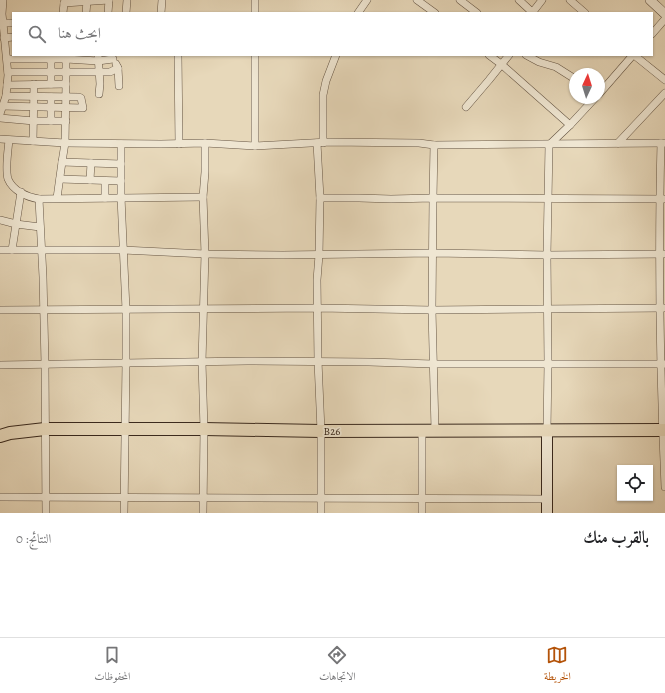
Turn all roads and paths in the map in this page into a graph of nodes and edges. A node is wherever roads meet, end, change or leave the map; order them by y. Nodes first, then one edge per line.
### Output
1 (3, 0) edge
2 (109, 0) edge
3 (127, 0) edge
4 (162, 0) edge
5 (255, 0) edge
6 (367, 0) edge
7 (417, 0) edge
8 (460, 0) edge
9 (519, 0) edge
10 (542, 0) edge
11 (570, 0) edge
12 (650, 0) edge
13 (65, 1) edge
14 (87, 1) junction
15 (63, 12) edge
16 (86, 12) edge
17 (108, 12) edge
18 (126, 12) edge
19 (162, 12) edge
20 (255, 12) edge
21 (359, 12) edge
22 (433, 12) edge
23 (476, 12) edge
24 (531, 12) edge
25 (533, 12) edge
26 (584, 12) edge
27 (665, 14) edge
28 (665, 19) edge
29 (3, 23) junction
30 (12, 23) edge
31 (653, 33) edge
32 (12, 37) edge
33 (4, 38) junction
34 (9, 49) edge
35 (178, 56) edge
36 (255, 56) edge
37 (336, 56) edge
38 (490, 56) edge
39 (507, 56) edge
40 (528, 56) edge
41 (633, 56) edge
42 (635, 56) edge
43 (35, 57) edge
44 (51, 57) edge
45 (66, 57) edge
46 (82, 57) edge
47 (113, 57) edge
48 (98, 58) edge
49 (7, 60) junction
50 (501, 64) junction
51 (118, 68) junction
52 (5, 69) edge
53 (35, 72) junction
54 (51, 72) junction
55 (66, 72) junction
56 (82, 72) junction
57 (99, 72) junction
58 (569, 76) edge
59 (665, 80) edge
60 (34, 84) junction
61 (51, 84) junction
62 (66, 84) junction
63 (7, 85) junction
64 (118, 86) dead end
65 (605, 87) edge
66 (665, 93) edge
67 (99, 94) dead end
68 (6, 96) junction
69 (66, 96) junction
70 (34, 97) junction
71 (51, 97) junction
72 (589, 104) edge
73 (34, 107) junction
74 (466, 107) dead end
75 (51, 108) junction
76 (66, 108) junction
77 (1, 110) edge
78 (0, 118) edge
79 (34, 121) junction
80 (51, 121) junction
81 (66, 121) junction
82 (570, 125) junction
83 (0, 139) edge
84 (9, 140) junction
85 (33, 141) junction
86 (66, 142) junction
87 (205, 143) junction
88 (320, 143) junction
89 (618, 143) junction
90 (663, 143) edge
91 (121, 144) junction
92 (179, 144) junction
93 (434, 145) junction
94 (549, 145) junction
95 (256, 146) junction
96 (62, 162) junction
97 (91, 163) junction
98 (121, 164) junction
99 (60, 179) junction
100 (90, 180) junction
101 (105, 180) junction
102 (121, 181) junction
103 (21, 192) junction
104 (121, 197) junction
105 (203, 197) junction
106 (57, 198) junction
107 (105, 198) junction
108 (320, 198) junction
109 (433, 198) junction
110 (547, 198) junction
111 (39, 199) junction
112 (662, 199) edge
113 (0, 220) edge
114 (16, 224) junction
115 (40, 228) junction
116 (0, 250) edge
117 (12, 250) junction
118 (123, 250) junction
119 (42, 251) junction
120 (433, 253) junction
121 (205, 254) junction
122 (662, 254) edge
123 (319, 255) junction
124 (547, 255) junction
125 (318, 308) junction
126 (548, 308) junction
127 (663, 308) edge
128 (203, 309) junction
129 (0, 310) edge
130 (126, 310) junction
131 (432, 310) junction
132 (44, 311) junction
133 (318, 361) junction
134 (126, 362) junction
135 (202, 362) junction
136 (45, 364) junction
137 (433, 364) junction
138 (548, 364) junction
139 (663, 364) edge
140 (0, 365) edge
141 (45, 429) junction
142 (125, 429) junction
143 (204, 429) junction
144 (422, 430) junction
145 (435, 430) junction
146 (547, 430) junction
147 (664, 430) edge
148 (321, 431) junction
149 (0, 436) edge
150 (665, 487) edge
151 (0, 498) edge
152 (46, 498) junction
153 (124, 498) junction
154 (203, 498) junction
155 (422, 498) junction
156 (321, 499) junction
157 (548, 499) junction
158 (46, 513) edge
159 (124, 513) edge
160 (203, 513) edge
161 (321, 513) edge
162 (422, 513) edge
163 (547, 513) edge

1 - 29 street
2 - 14 street
2 - 17 street
3 - 18 street
4 - 19 street
5 - 20 street
6 - 21 street
7 - 22 street
8 - 23 street
9 - 24 street
10 - 25 street
11 - 26 street
12 - 27 street
13 - 14 street
13 - 15 street
14 - 16 street
28 - 31 street
29 - 30 street
29 - 33 street
32 - 33 street
33 - 34 street
34 - 49 street
35 - 92 street
36 - 95 street
37 - 88 street
38 - 50 street
39 - 50 street
40 - 58 street
41 - 65 street
42 - 59 street
43 - 44 street
43 - 49 street
43 - 53 street
44 - 45 street
44 - 54 street
45 - 46 street
45 - 55 street
46 - 48 street
46 - 56 street
47 - 48 street
47 - 51 street
48 - 57 street
49 - 52 street
50 - 74 street
50 - 82 street
51 - 57 street
51 - 64 street
52 - 53 street
52 - 63 street
53 - 54 street
54 - 55 street
54 - 61 street
55 - 56 street
55 - 62 street
56 - 57 street
57 - 67 street
60 - 61 street
60 - 63 street
60 - 70 street
61 - 62 street
62 - 69 street
63 - 68 street
66 - 89 street
68 - 70 street
68 - 77 street
69 - 71 street
69 - 76 street
69 - 76 street
70 - 71 street
70 - 73 street
71 - 75 street
72 - 82 street
73 - 75 street
73 - 77 street
73 - 79 street
75 - 76 street
75 - 80 street
76 - 81 street
78 - 79 street
79 - 80 street
79 - 85 street
80 - 81 street
81 - 86 street
82 - 94 street
83 - 84 street
84 - 85 street
84 - 103 street
85 - 86 street
86 - 91 street
86 - 96 street
87 - 92 street
87 - 95 street
87 - 105 street
88 - 93 street
88 - 95 street
88 - 108 street
89 - 90 street
89 - 94 street
90 - 112 street
91 - 92 street
91 - 98 street
93 - 94 street
93 - 109 street
94 - 110 street
96 - 97 street
96 - 99 street
97 - 98 street
97 - 100 street
98 - 102 street
99 - 100 street
99 - 106 street
100 - 101 street
101 - 102 street
101 - 107 street
102 - 104 street
103 - 111 street
103 - 114 street
104 - 105 street
104 - 107 street
104 - 118 street
105 - 121 street
106 - 107 street
106 - 111 street
108 - 109 street
108 - 123 street
109 - 110 street
109 - 120 street
110 - 112 street
110 - 124 street
111 - 115 street
112 - 122 street
113 - 114 street
114 - 115 street
114 - 117 street
115 - 119 street
116 - 117 street
117 - 119 street
118 - 119 street
118 - 121 street
118 - 130 street
119 - 132 street
120 - 123 street
120 - 124 street
120 - 131 street
121 - 123 street
121 - 128 street
122 - 124 street
122 - 127 street
123 - 125 street
124 - 126 street
125 - 128 street
125 - 131 street
125 - 133 street
126 - 127 street
126 - 131 street
126 - 138 street
127 - 139 street
128 - 130 street
128 - 135 street
129 - 132 street
130 - 132 street
130 - 134 street
131 - 137 street
132 - 136 street
133 - 135 street
133 - 137 street
133 - 148 street
134 - 135 street
134 - 136 street
134 - 142 street
135 - 143 street
136 - 140 street
136 - 141 street
137 - 138 street
137 - 145 street
138 - 139 street
138 - 146 street
139 - 147 street
141 - 142 highway, B26
141 - 149 highway, B26
141 - 152 street
142 - 143 highway, B26
142 - 153 street
143 - 148 highway, B26
143 - 154 street
144 - 145 highway, B26
144 - 148 highway, B26
144 - 155 street
145 - 146 highway, B26
146 - 147 highway, B26
146 - 157 main road
147 - 150 street
148 - 156 street
151 - 152 street
152 - 153 street
152 - 158 street
153 - 154 street
153 - 159 street
154 - 156 street
154 - 160 street
155 - 156 street
155 - 157 street
155 - 162 street
156 - 161 street
157 - 163 main road

